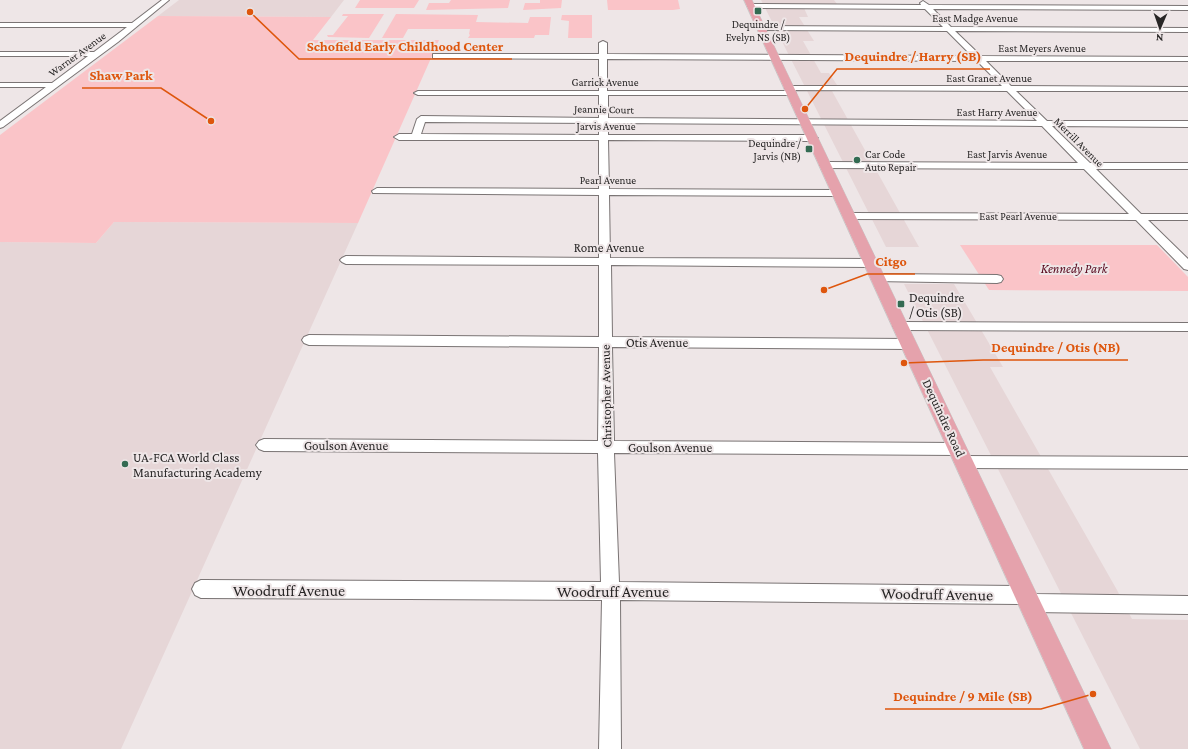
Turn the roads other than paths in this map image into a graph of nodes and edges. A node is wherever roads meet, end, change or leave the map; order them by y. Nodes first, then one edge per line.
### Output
1 (166, 0) edge
2 (920, 0) edge
3 (1163, 0) edge
4 (750, 3) edge
5 (927, 6) junction
6 (1176, 8) junction
7 (1188, 8) edge
8 (1188, 14) edge
9 (0, 25) edge
10 (132, 25) junction
11 (762, 28) junction
12 (949, 29) junction
13 (1188, 30) edge
14 (603, 50) junction
15 (0, 54) edge
16 (96, 54) junction
17 (436, 56) dead end
18 (775, 57) junction
19 (979, 58) junction
20 (1188, 59) edge
21 (0, 85) edge
22 (54, 85) junction
23 (1009, 89) junction
24 (1188, 89) edge
25 (790, 91) junction
26 (418, 93) dead end
27 (604, 93) junction
28 (604, 121) junction
29 (805, 123) junction
30 (1044, 124) junction
31 (1188, 124) edge
32 (0, 125) edge
33 (399, 137) dead end
34 (416, 137) junction
35 (604, 138) junction
36 (812, 138) junction
37 (825, 165) junction
38 (1087, 166) junction
39 (1188, 166) edge
40 (377, 191) dead end
41 (604, 192) junction
42 (838, 193) junction
43 (849, 216) junction
44 (1138, 216) junction
45 (1188, 216) edge
46 (346, 260) dead end
47 (604, 261) junction
48 (871, 263) junction
49 (1188, 266) edge
50 (878, 278) junction
51 (997, 279) dead end
52 (900, 326) junction
53 (1188, 327) edge
54 (309, 340) dead end
55 (605, 341) junction
56 (908, 344) junction
57 (264, 445) dead end
58 (606, 447) junction
59 (960, 455) junction
60 (1188, 462) edge
61 (201, 589) dead end
62 (610, 591) junction
63 (1028, 599) junction
64 (1188, 605) edge
65 (610, 749) edge
66 (1098, 749) edge

1 - 10 street, Warner Avenue
2 - 5 street, Merrill Avenue
3 - 6 street
4 - 5 street
4 - 11 main road, Dequindre Road
5 - 6 street
5 - 12 street, Merrill Avenue
6 - 7 street
6 - 8 street
9 - 10 street
10 - 16 street, Warner Avenue
11 - 12 street, East Madge Avenue
11 - 18 main road, Dequindre Road
12 - 13 street, East Madge Avenue
12 - 19 street, Merrill Avenue
14 - 17 street, East Meyers Avenue
14 - 18 street, East Meyers Avenue
14 - 27 street, Christopher Avenue
15 - 16 street
16 - 22 street, Warner Avenue
18 - 19 street, East Meyers Avenue
18 - 25 main road, Dequindre Road
19 - 20 street, East Meyers Avenue
19 - 23 street, Merrill Avenue
21 - 22 street
22 - 32 street, Warner Avenue
23 - 24 street, East Granet Avenue
23 - 25 street, East Granet Avenue
23 - 30 street, Merrill Avenue
25 - 27 street, Garrick Avenue
25 - 29 main road, Dequindre Road
26 - 27 street, Garrick Avenue
27 - 28 street, Christopher Avenue
28 - 29 street, Jeannie Court
28 - 34 street, Jeannie Court
28 - 35 street, Christopher Avenue
29 - 30 street, East Harry Avenue
29 - 36 main road, Dequindre Road
30 - 31 street, East Harry Avenue
30 - 38 street, Merrill Avenue
33 - 34 street, Jarvis Avenue
34 - 35 street, Jarvis Avenue
35 - 36 street, Jarvis Avenue
35 - 41 street, Christopher Avenue
36 - 37 main road, Dequindre Road
37 - 38 street, East Jarvis Avenue
37 - 42 main road, Dequindre Road
38 - 39 street, East Jarvis Avenue
38 - 44 street, Merrill Avenue
40 - 41 street, Pearl Avenue
41 - 42 street, Pearl Avenue
41 - 47 street, Christopher Avenue
42 - 43 main road, Dequindre Road
43 - 44 street, East Pearl Avenue
43 - 48 main road, Dequindre Road
44 - 45 street, East Pearl Avenue
44 - 49 street, Merrill Avenue
46 - 47 street, Rome Avenue
47 - 48 street, Rome Avenue
47 - 55 street, Christopher Avenue
48 - 50 main road, Dequindre Road
50 - 51 street
50 - 52 main road, Dequindre Road
52 - 53 street
52 - 56 main road, Dequindre Road
54 - 55 street, Otis Avenue
55 - 56 street, Otis Avenue
55 - 58 street, Christopher Avenue
56 - 59 main road, Dequindre Road
57 - 58 street, Goulson Avenue
58 - 59 street, Goulson Avenue
58 - 62 street, Christopher Avenue
59 - 60 street, Goulson Avenue
59 - 63 main road, Dequindre Road
61 - 62 street, Woodruff Avenue
62 - 63 street, Woodruff Avenue
62 - 65 street, Christopher Avenue
63 - 64 street, Woodruff Avenue
63 - 66 main road, Dequindre Road

